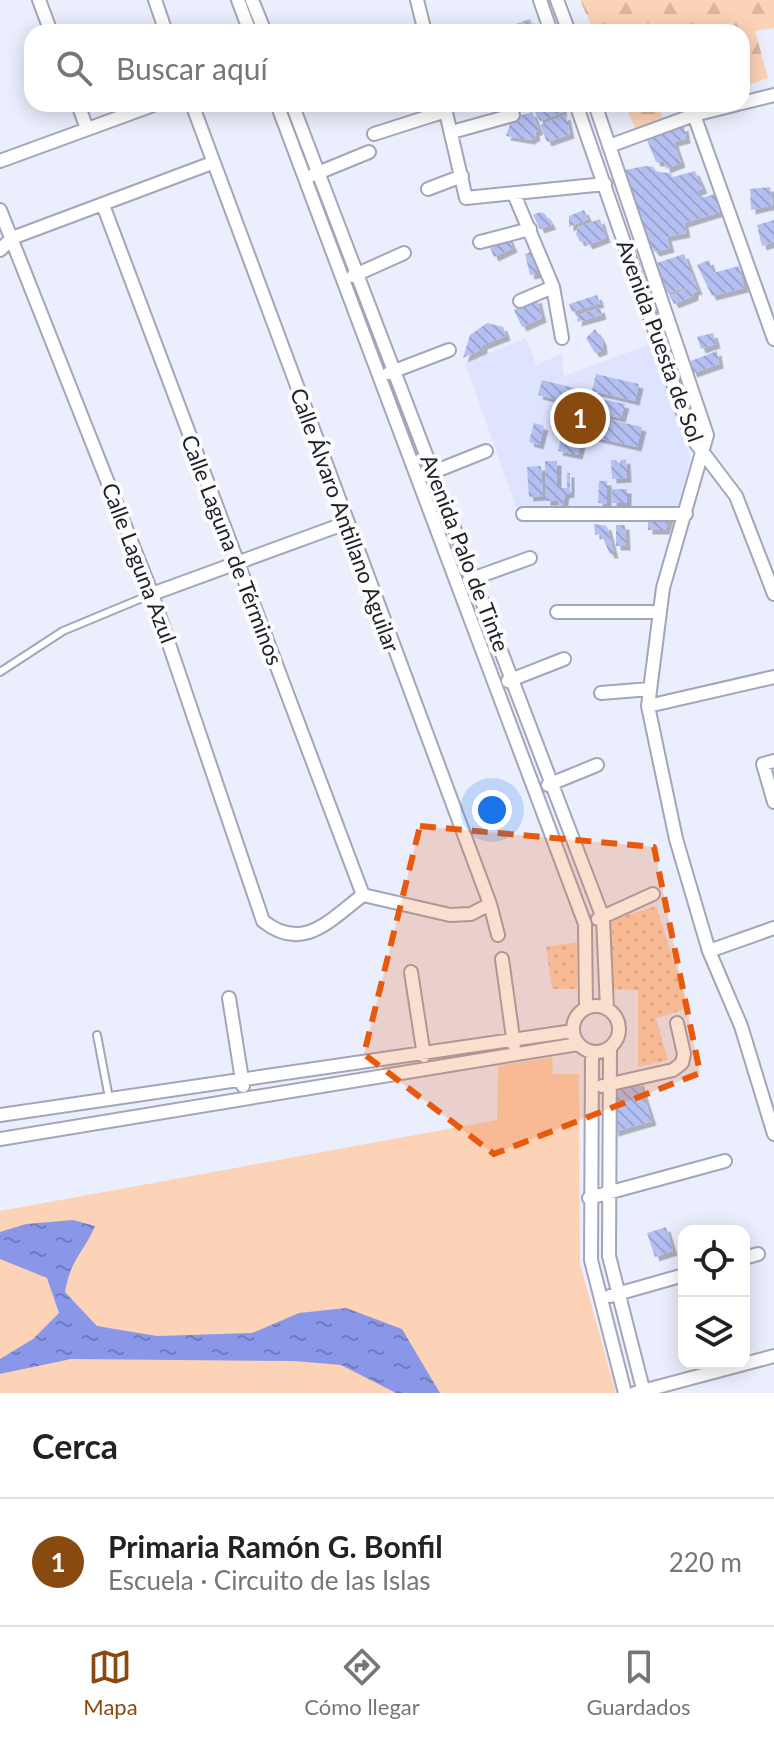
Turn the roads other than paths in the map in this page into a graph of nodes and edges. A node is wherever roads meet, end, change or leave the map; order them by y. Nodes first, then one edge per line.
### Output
1 (39, 0) edge
2 (155, 0) edge
3 (238, 0) edge
4 (252, 0) edge
5 (417, 0) edge
6 (540, 0) edge
7 (557, 0) edge
8 (48, 24) edge
9 (163, 24) edge
10 (247, 24) edge
11 (262, 24) edge
12 (423, 24) edge
13 (548, 24) edge
14 (566, 24) edge
15 (774, 95) edge
16 (750, 101) edge
17 (81, 112) edge
18 (134, 112) edge
19 (195, 112) edge
20 (280, 112) edge
21 (295, 112) edge
22 (434, 112) edge
23 (446, 112) edge
24 (579, 112) edge
25 (598, 112) edge
26 (707, 112) edge
27 (513, 115) dead end
28 (694, 115) junction
29 (87, 129) junction
30 (452, 132) junction
31 (374, 134) dead end
32 (609, 146) junction
33 (369, 152) dead end
34 (0, 161) edge
35 (212, 163) junction
36 (319, 173) junction
37 (462, 176) junction
38 (305, 178) junction
39 (605, 184) junction
40 (428, 189) dead end
41 (514, 194) junction
42 (103, 205) junction
43 (629, 205) junction
44 (0, 210) edge
45 (612, 210) junction
46 (530, 229) junction
47 (12, 238) junction
48 (480, 242) dead end
49 (0, 250) edge
50 (404, 253) dead end
51 (357, 274) junction
52 (344, 280) junction
53 (654, 281) junction
54 (553, 287) junction
55 (639, 287) junction
56 (520, 301) dead end
57 (562, 338) dead end
58 (774, 339) edge
59 (449, 350) dead end
60 (395, 371) junction
61 (685, 371) junction
62 (670, 376) junction
63 (380, 377) junction
64 (486, 451) dead end
65 (704, 455) junction
66 (433, 471) junction
67 (418, 478) junction
68 (523, 514) dead end
69 (686, 514) junction
70 (346, 523) junction
71 (530, 558) dead end
72 (237, 564) junction
73 (474, 578) junction
74 (458, 585) junction
75 (152, 594) junction
76 (774, 594) edge
77 (557, 612) dead end
78 (660, 612) junction
79 (564, 659) dead end
80 (0, 672) edge
81 (774, 677) edge
82 (513, 679) junction
83 (496, 685) junction
84 (650, 689) junction
85 (601, 693) dead end
86 (648, 706) junction
87 (768, 762) edge
88 (597, 765) dead end
89 (552, 783) junction
90 (536, 790) junction
91 (774, 802) edge
92 (653, 894) dead end
93 (363, 895) junction
94 (490, 904) junction
95 (603, 918) junction
96 (585, 924) junction
97 (774, 928) edge
98 (498, 935) dead end
99 (709, 951) junction
100 (502, 959) dead end
101 (411, 972) dead end
102 (229, 998) dead end
103 (586, 1008) junction
104 (607, 1009) junction
105 (677, 1023) dead end
106 (573, 1031) junction
107 (97, 1035) dead end
108 (512, 1037) junction
109 (578, 1044) junction
110 (610, 1048) junction
111 (423, 1051) junction
112 (515, 1052) junction
113 (592, 1052) junction
114 (426, 1067) junction
115 (241, 1078) junction
116 (609, 1085) junction
117 (591, 1087) junction
118 (109, 1098) junction
119 (245, 1098) junction
120 (0, 1115) edge
121 (774, 1134) edge
122 (0, 1139) edge
123 (725, 1161) dead end
124 (607, 1193) junction
125 (589, 1198) junction
126 (758, 1254) dead end
127 (750, 1256) edge
128 (678, 1277) edge
129 (618, 1294) junction
130 (600, 1298) junction
131 (774, 1356) edge
132 (641, 1392) edge
133 (625, 1393) edge

1 - 8 street
2 - 9 street
3 - 10 street
4 - 11 street
5 - 12 street
6 - 13 street
7 - 14 street
15 - 16 street
17 - 29 street
18 - 29 street
19 - 35 street, Calle Álvaro Antillano Aguilar
20 - 38 street, Avenida Palo de Tinte
21 - 36 street, Avenida Palo de Tinte
22 - 31 street
23 - 30 street
24 - 39 street, Avenida Puesta de Sol
25 - 32 street, Avenida Puesta de Sol
26 - 28 street
27 - 30 street
28 - 32 street
28 - 58 street
29 - 34 street
30 - 37 street
32 - 43 street, Avenida Puesta de Sol
33 - 36 street
35 - 42 street
35 - 70 street, Calle Álvaro Antillano Aguilar
36 - 38 street
36 - 51 street, Avenida Palo de Tinte
37 - 40 street
37 - 41 street
38 - 52 street, Avenida Palo de Tinte
39 - 41 street
39 - 45 street, Avenida Puesta de Sol
41 - 46 street
42 - 47 street
42 - 72 street, Calle Laguna de Términos
43 - 45 street
43 - 53 street, Avenida Puesta de Sol
44 - 47 street, Calle Laguna Azul
45 - 55 street, Avenida Puesta de Sol
46 - 48 street
46 - 54 street
47 - 49 street
47 - 75 street, Calle Laguna Azul
50 - 51 street
51 - 52 street
51 - 60 street, Avenida Palo de Tinte
52 - 63 street, Avenida Palo de Tinte
53 - 55 street
53 - 61 street, Avenida Puesta de Sol
54 - 56 street
54 - 57 street
55 - 62 street, Avenida Puesta de Sol
59 - 60 street
60 - 63 street
60 - 66 street, Avenida Palo de Tinte
61 - 62 street
61 - 65 street, Avenida Puesta de Sol
62 - 65 street, Avenida Puesta de Sol
63 - 67 street, Avenida Palo de Tinte
64 - 66 street
65 - 69 street
65 - 76 street
66 - 67 street
66 - 73 street, Avenida Palo de Tinte
67 - 74 street, Avenida Palo de Tinte
68 - 69 street
69 - 78 street
70 - 72 street
70 - 94 street, Calle Álvaro Antillano Aguilar
71 - 73 street
72 - 75 street
72 - 93 street, Calle Laguna de Términos
73 - 74 street
73 - 82 street, Avenida Palo de Tinte
74 - 83 street, Avenida Palo de Tinte
75 - 80 lane
75 - 93 street, Calle Laguna Azul
77 - 78 street
78 - 84 street
79 - 82 street
81 - 86 street
82 - 83 street
82 - 89 street, Avenida Palo de Tinte
83 - 90 street, Avenida Palo de Tinte
84 - 85 street
84 - 86 street
86 - 99 street
87 - 91 street
88 - 89 street
89 - 90 street
89 - 95 street, Avenida Palo de Tinte
90 - 96 street, Avenida Palo de Tinte
92 - 95 street
93 - 94 street
94 - 98 street, Calle Álvaro Antillano Aguilar
95 - 96 street
95 - 104 street, Avenida Palo de Tinte
96 - 103 street, Avenida Palo de Tinte
97 - 99 street
99 - 121 street
100 - 108 street
101 - 111 street
102 - 115 street
103 - 104 street
103 - 106 street
104 - 110 street
105 - 116 street
106 - 108 street
106 - 109 street
107 - 118 lane
108 - 111 street
108 - 112 street
109 - 112 street
109 - 113 street
110 - 113 street
110 - 116 street
111 - 114 street
111 - 115 street
112 - 114 street
113 - 117 street
114 - 119 street
115 - 118 street
115 - 119 street
116 - 117 street
116 - 124 street
117 - 125 street
118 - 120 street
119 - 122 street
123 - 124 street
124 - 125 street
124 - 129 street
125 - 130 street
126 - 127 street
128 - 129 street
129 - 130 street
129 - 132 street
130 - 133 street
131 - 132 street

